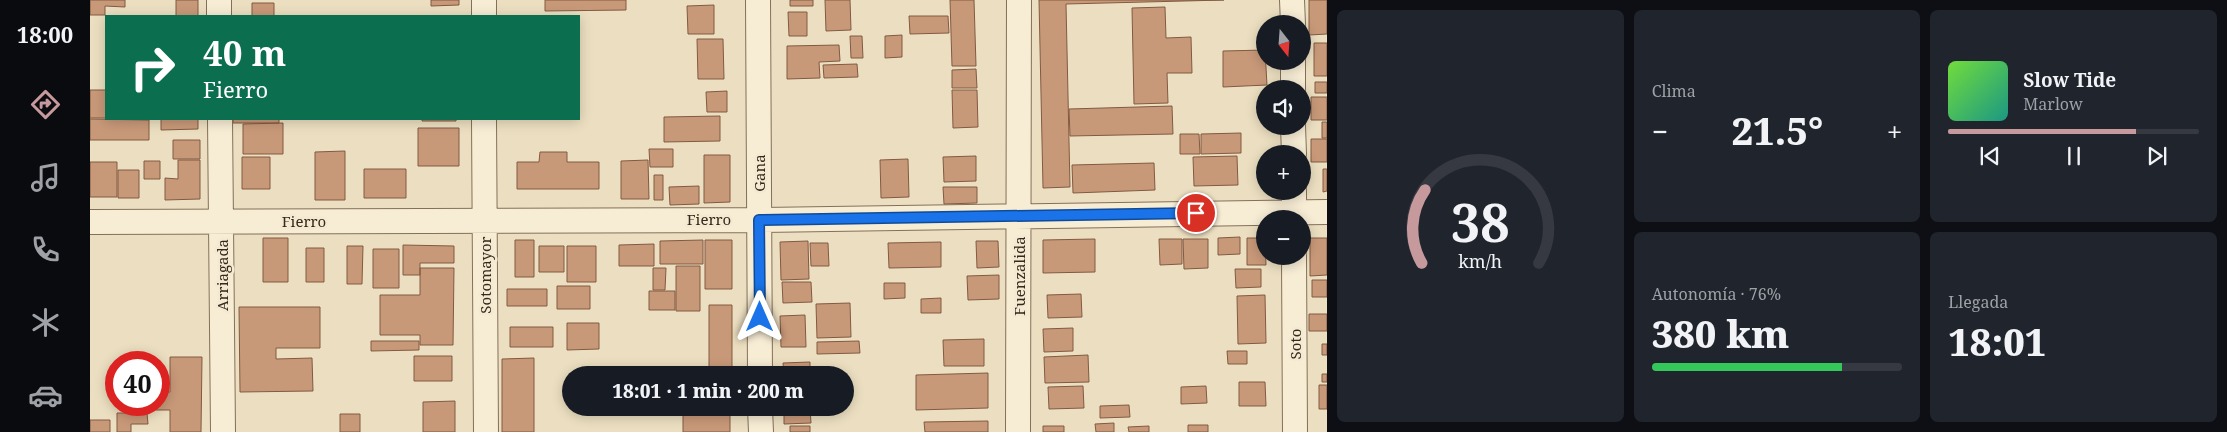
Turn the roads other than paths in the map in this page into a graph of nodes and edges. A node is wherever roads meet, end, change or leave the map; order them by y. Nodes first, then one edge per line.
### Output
1 (219, 0) edge
2 (484, 0) edge
3 (758, 0) edge
4 (1019, 0) edge
5 (1292, 0) edge
6 (219, 15) edge
7 (484, 15) edge
8 (1293, 15) edge
9 (220, 120) edge
10 (484, 120) edge
11 (1294, 207) edge
12 (1327, 212) edge
13 (1019, 215) junction
14 (485, 220) junction
15 (759, 220) junction
16 (221, 221) junction
17 (90, 222) edge
18 (1294, 265) edge
19 (760, 366) edge
20 (760, 416) edge
21 (223, 432) edge
22 (486, 432) edge
23 (760, 432) edge
24 (1018, 432) edge
25 (1296, 432) edge

1 - 6 street
2 - 7 street
3 - 15 street, Gana
4 - 13 street, Fuenzalida
5 - 8 street
9 - 16 street, Arriagada
10 - 14 street, Sotomayor
11 - 12 street, Fierro
11 - 13 street, Fierro
13 - 15 street, Fierro
13 - 24 street, Fuenzalida
14 - 15 street, Fierro
14 - 16 street, Fierro
14 - 22 street, Sotomayor
15 - 19 street, Gana
16 - 17 street, Fierro
16 - 21 street, Arriagada
18 - 25 street, Soto
20 - 23 street

